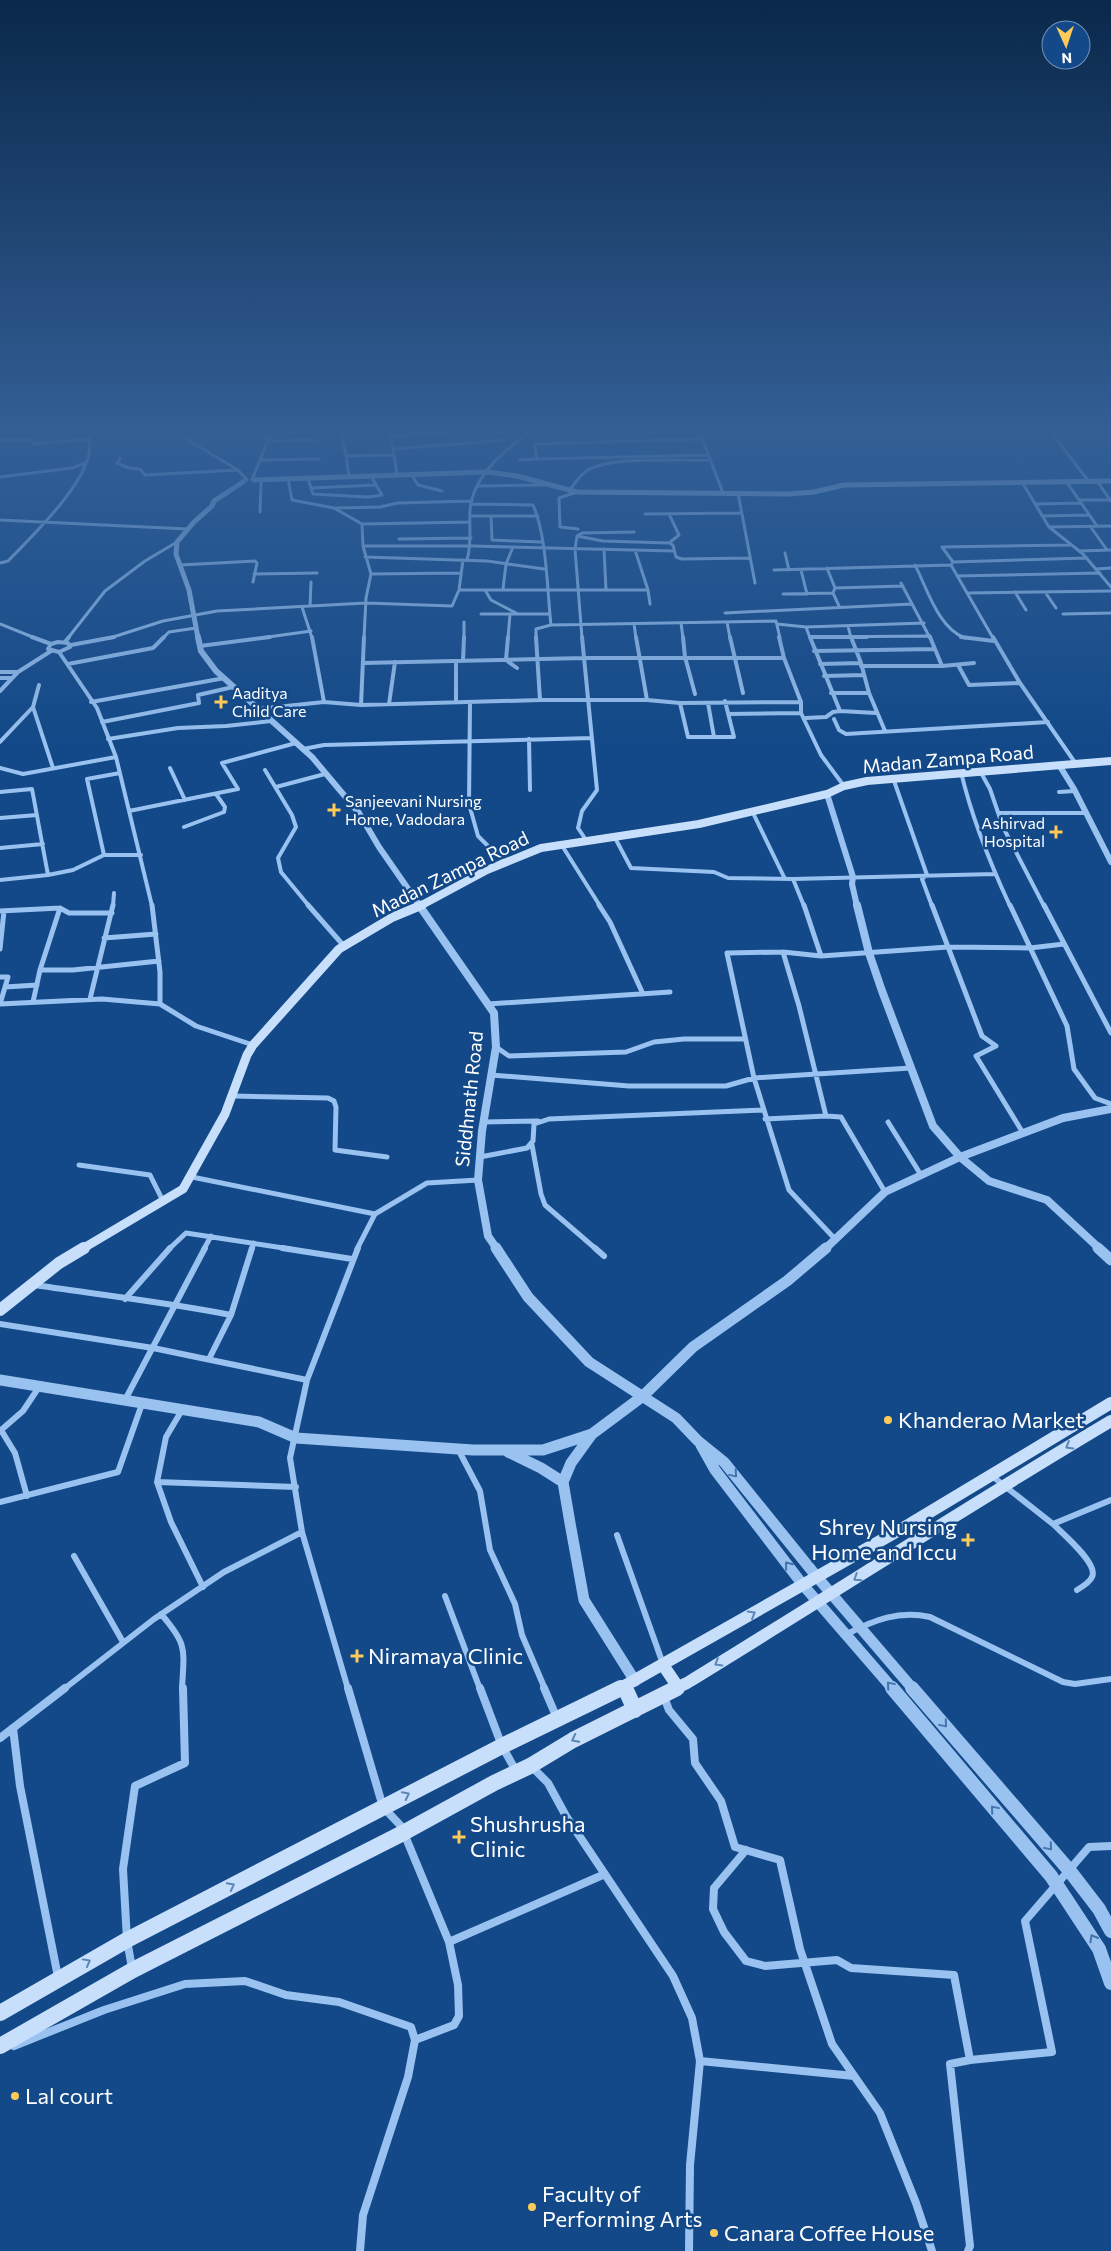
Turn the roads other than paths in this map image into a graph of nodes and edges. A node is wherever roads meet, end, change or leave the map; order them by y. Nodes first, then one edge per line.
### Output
1 (34, 533) edge
2 (184, 533) edge
3 (362, 533) edge
4 (471, 533) edge
5 (492, 533) edge
6 (541, 533) edge
7 (582, 533) edge
8 (678, 533) edge
9 (746, 533) edge
10 (1056, 533) edge
11 (1096, 533) edge
12 (577, 536) junction
13 (471, 538) junction
14 (399, 539) dead end
15 (177, 542) junction
16 (542, 542) junction
17 (669, 543) junction
18 (1071, 545) junction
19 (363, 546) junction
20 (472, 546) junction
21 (512, 547) junction
22 (543, 549) junction
23 (575, 549) junction
24 (604, 549) junction
25 (635, 550) junction
26 (674, 550) junction
27 (1109, 550) edge
28 (1079, 551) junction
29 (785, 553) dead end
30 (366, 557) junction
31 (750, 558) junction
32 (1087, 558) junction
33 (465, 560) junction
34 (0, 563) edge
35 (952, 563) junction
36 (506, 564) junction
37 (180, 565) junction
38 (914, 565) junction
39 (827, 568) junction
40 (1111, 568) edge
41 (544, 569) junction
42 (1096, 569) junction
43 (774, 570) dead end
44 (789, 570) junction
45 (801, 570) junction
46 (317, 573) dead end
47 (460, 573) junction
48 (1100, 573) junction
49 (254, 574) junction
50 (371, 574) junction
51 (957, 576) junction
52 (253, 582) dead end
53 (311, 582) dead end
54 (755, 583) dead end
55 (834, 588) junction
56 (503, 589) junction
57 (1111, 589) edge
58 (459, 590) junction
59 (485, 590) junction
60 (606, 590) junction
61 (648, 590) junction
62 (547, 591) junction
63 (577, 591) junction
64 (1015, 592) junction
65 (1045, 592) junction
66 (833, 593) junction
67 (969, 593) junction
68 (783, 594) dead end
69 (808, 594) junction
70 (366, 603) junction
71 (650, 604) dead end
72 (912, 604) junction
73 (310, 606) junction
74 (839, 606) junction
75 (302, 607) junction
76 (1056, 608) dead end
77 (1026, 610) dead end
78 (725, 613) dead end
79 (1111, 613) edge
80 (194, 614) junction
81 (481, 614) dead end
82 (510, 614) junction
83 (519, 614) junction
84 (550, 614) junction
85 (1063, 614) dead end
86 (464, 622) dead end
87 (727, 622) junction
88 (681, 623) junction
89 (0, 624) edge
90 (580, 624) junction
91 (634, 624) junction
92 (777, 624) junction
93 (924, 624) junction
94 (551, 625) junction
95 (848, 626) junction
96 (806, 627) junction
97 (196, 628) junction
98 (311, 631) junction
99 (930, 636) junction
100 (810, 637) junction
101 (851, 637) junction
102 (994, 641) junction
103 (65, 642) junction
104 (51, 644) junction
105 (71, 645) junction
106 (200, 646) junction
107 (934, 648) junction
108 (854, 649) junction
109 (814, 650) junction
110 (51, 651) junction
111 (59, 652) junction
112 (733, 656) junction
113 (685, 657) junction
114 (584, 658) junction
115 (638, 658) junction
116 (784, 658) junction
117 (537, 659) junction
118 (463, 660) junction
119 (506, 660) junction
120 (456, 661) junction
121 (395, 662) junction
122 (362, 663) junction
123 (974, 663) dead end
124 (68, 664) junction
125 (820, 664) junction
126 (861, 664) junction
127 (958, 665) junction
128 (942, 666) junction
129 (517, 668) dead end
130 (0, 672) edge
131 (18, 672) junction
132 (863, 675) junction
133 (824, 676) junction
134 (0, 678) edge
135 (12, 678) junction
136 (225, 678) junction
137 (1020, 683) junction
138 (39, 685) dead end
139 (233, 686) junction
140 (0, 691) edge
141 (744, 693) dead end
142 (830, 693) junction
143 (869, 693) junction
144 (695, 694) dead end
145 (540, 700) junction
146 (647, 700) junction
147 (588, 701) junction
148 (725, 701) junction
149 (91, 702) junction
150 (324, 702) junction
151 (456, 702) junction
152 (470, 702) junction
153 (802, 702) junction
154 (708, 703) junction
155 (389, 704) junction
156 (680, 704) junction
157 (361, 705) junction
158 (33, 707) junction
159 (258, 709) junction
160 (840, 711) junction
161 (801, 713) junction
162 (876, 713) junction
163 (728, 714) junction
164 (806, 718) junction
165 (834, 719) dead end
166 (271, 721) junction
167 (102, 722) junction
168 (1048, 722) junction
169 (885, 731) junction
170 (714, 737) junction
171 (108, 738) junction
172 (592, 738) junction
173 (529, 739) junction
174 (469, 741) junction
175 (0, 742) edge
176 (296, 742) junction
177 (302, 749) junction
178 (116, 757) junction
179 (1111, 761) edge
180 (1076, 764) junction
181 (1059, 765) junction
182 (0, 768) edge
183 (53, 768) junction
184 (170, 768) dead end
185 (265, 770) dead end
186 (980, 771) junction
187 (961, 772) junction
188 (120, 773) junction
189 (324, 774) junction
190 (893, 778) junction
191 (844, 786) junction
192 (276, 787) junction
193 (530, 790) dead end
194 (0, 792) edge
195 (1059, 792) dead end
196 (1076, 792) junction
197 (216, 794) junction
198 (827, 794) junction
199 (185, 800) junction
200 (130, 811) junction
201 (752, 813) junction
202 (998, 813) junction
203 (1086, 813) junction
204 (37, 815) junction
205 (0, 818) edge
206 (184, 827) dead end
207 (614, 836) junction
208 (586, 840) junction
209 (42, 844) junction
210 (562, 844) junction
211 (0, 848) edge
212 (104, 855) junction
213 (141, 855) junction
214 (1111, 862) edge
215 (505, 863) junction
216 (995, 874) junction
217 (48, 875) junction
218 (927, 875) junction
219 (853, 878) junction
220 (785, 879) junction
221 (793, 879) junction
222 (0, 880) edge
223 (114, 893) dead end
224 (418, 904) junction
225 (60, 908) junction
226 (2, 911) edge
227 (112, 914) junction
228 (156, 934) junction
229 (104, 938) junction
230 (1064, 944) junction
231 (344, 946) junction
232 (948, 947) junction
233 (1030, 948) junction
234 (0, 949) edge
235 (782, 952) junction
236 (869, 953) junction
237 (821, 956) junction
238 (159, 961) junction
239 (98, 966) junction
240 (40, 970) junction
241 (0, 977) edge
242 (36, 985) junction
243 (5, 987) junction
244 (670, 992) dead end
245 (643, 994) junction
246 (90, 999) junction
247 (33, 1002) junction
248 (0, 1004) edge
249 (160, 1004) junction
250 (488, 1004) junction
251 (1111, 1033) edge
252 (745, 1039) junction
253 (253, 1045) junction
254 (496, 1047) junction
255 (911, 1068) junction
256 (815, 1074) junction
257 (491, 1075) junction
258 (754, 1078) junction
259 (232, 1096) junction
260 (1111, 1104) edge
261 (1111, 1108) edge
262 (763, 1110) junction
263 (826, 1116) junction
264 (765, 1120) junction
265 (539, 1121) junction
266 (484, 1122) junction
267 (888, 1122) dead end
268 (1023, 1134) junction
269 (532, 1145) junction
270 (387, 1157) dead end
271 (960, 1157) junction
272 (480, 1158) junction
273 (79, 1165) dead end
274 (921, 1175) junction
275 (192, 1177) junction
276 (478, 1180) junction
277 (885, 1192) junction
278 (164, 1201) junction
279 (375, 1214) junction
280 (210, 1236) junction
281 (836, 1240) junction
282 (254, 1243) junction
283 (604, 1256) dead end
284 (352, 1259) junction
285 (1111, 1260) edge
286 (34, 1285) junction
287 (125, 1300) junction
288 (176, 1304) junction
289 (0, 1310) edge
290 (231, 1315) junction
291 (0, 1324) edge
292 (153, 1348) junction
293 (209, 1359) junction
294 (0, 1380) edge
295 (307, 1380) junction
296 (39, 1386) junction
297 (643, 1396) junction
298 (125, 1400) junction
299 (142, 1403) junction
300 (1111, 1403) edge
301 (182, 1410) junction
302 (1111, 1421) edge
303 (1, 1430) edge
304 (592, 1434) junction
305 (296, 1438) junction
306 (698, 1441) junction
307 (458, 1449) junction
308 (505, 1450) junction
309 (992, 1476) junction
310 (157, 1482) junction
311 (563, 1482) junction
312 (1003, 1486) junction
313 (296, 1487) junction
314 (27, 1496) junction
315 (1111, 1500) edge
316 (0, 1502) edge
317 (1053, 1524) junction
318 (302, 1532) junction
319 (617, 1535) dead end
320 (74, 1556) dead end
321 (817, 1576) junction
322 (803, 1585) junction
323 (203, 1587) junction
324 (1077, 1590) dead end
325 (832, 1594) junction
326 (445, 1596) dead end
327 (818, 1603) junction
328 (161, 1614) junction
329 (862, 1626) junction
330 (847, 1634) junction
331 (123, 1642) junction
332 (663, 1665) junction
333 (1111, 1679) edge
334 (630, 1683) junction
335 (678, 1687) junction
336 (662, 1694) junction
337 (635, 1710) junction
338 (557, 1719) junction
339 (13, 1728) junction
340 (0, 1738) edge
341 (502, 1746) junction
342 (530, 1766) junction
343 (517, 1772) junction
344 (383, 1807) junction
345 (403, 1833) junction
346 (1111, 1846) edge
347 (746, 1850) junction
348 (1069, 1870) junction
349 (605, 1874) junction
350 (1056, 1884) junction
351 (1111, 1932) edge
352 (127, 1940) junction
353 (449, 1942) junction
354 (804, 1961) junction
355 (133, 1970) junction
356 (58, 1978) junction
357 (1111, 1983) edge
358 (0, 2013) edge
359 (415, 2040) junction
360 (0, 2046) edge
361 (0, 2050) edge
362 (970, 2060) junction
363 (700, 2061) junction
364 (854, 2076) junction
365 (360, 2251) edge
366 (689, 2251) edge
367 (932, 2251) edge
368 (968, 2251) edge

1 - 34 street
2 - 15 street
3 - 19 street
4 - 13 street
5 - 16 street
6 - 16 street
7 - 12 street
8 - 17 street
9 - 31 street
10 - 18 street
11 - 27 street
12 - 17 street
12 - 23 street
13 - 14 street
13 - 20 street
15 - 37 street, Siddhnath Road
15 - 103 street
16 - 22 street
17 - 26 street
18 - 28 street
18 - 35 street
19 - 20 street
19 - 30 street
20 - 21 street
20 - 33 street
21 - 22 street
21 - 36 street
22 - 23 street
22 - 41 street
23 - 24 street
23 - 63 street
24 - 25 street
24 - 60 street
25 - 26 street
25 - 61 street
26 - 31 street
27 - 28 street
28 - 32 street
29 - 44 street
30 - 33 street
30 - 50 street
31 - 54 street
32 - 35 street
32 - 42 street
33 - 36 street
33 - 47 street
35 - 38 street
35 - 51 street
36 - 41 street
36 - 56 street
37 - 49 street
37 - 80 street, Siddhnath Road
38 - 39 street
38 - 102 street
39 - 45 street
39 - 55 street
40 - 42 street
41 - 62 street
42 - 48 street
43 - 44 street
44 - 45 street
45 - 69 street
46 - 49 street
47 - 50 street
47 - 58 street
48 - 51 street
48 - 57 street
49 - 52 street
50 - 70 street
51 - 67 street
53 - 73 street
55 - 66 street
55 - 72 street
56 - 59 street
56 - 62 street
57 - 65 street
58 - 59 street
58 - 70 street
59 - 83 street
60 - 61 street
60 - 63 street
61 - 71 street
62 - 63 street
62 - 84 street
63 - 90 street
64 - 65 street
64 - 67 street
64 - 77 street
65 - 76 street
66 - 69 street
66 - 74 street
67 - 102 street
68 - 69 street
70 - 73 street
70 - 122 street
72 - 74 street
72 - 93 street
73 - 75 street
74 - 78 street
75 - 80 street
75 - 98 street
79 - 85 street
80 - 97 street, Siddhnath Road
80 - 105 street
81 - 82 street
82 - 83 street
82 - 119 street
83 - 84 street
84 - 94 street
86 - 118 street
87 - 88 street
87 - 92 street
87 - 112 street
88 - 91 street
88 - 113 street
89 - 104 street
90 - 91 street
90 - 94 street
90 - 114 street
91 - 115 street
92 - 96 street
92 - 116 street
93 - 95 street
93 - 99 street
94 - 117 street
95 - 96 street
95 - 101 street
96 - 100 street
97 - 106 street, Siddhnath Road
97 - 124 street
98 - 106 street
98 - 150 street
99 - 101 street
99 - 107 street
100 - 101 street
100 - 109 street
101 - 108 street
102 - 137 street
103 - 104 street
103 - 105 street
104 - 110 street
105 - 111 street
106 - 136 street, Siddhnath Road
107 - 108 street
107 - 128 street
108 - 109 street
108 - 126 street
109 - 125 street
110 - 111 street
110 - 131 street
111 - 124 street
112 - 113 street
112 - 116 street
112 - 141 street
113 - 115 street
113 - 144 street
114 - 115 street
114 - 117 street
114 - 147 street
115 - 146 street
116 - 153 street
117 - 119 street
117 - 145 street
118 - 119 street
118 - 120 street
119 - 129 street
120 - 121 street
120 - 151 street
121 - 122 street
121 - 155 street
122 - 157 street
123 - 127 street
124 - 149 street
125 - 126 street
125 - 133 street
126 - 128 street
126 - 132 street
127 - 128 street
127 - 137 street
130 - 131 street
131 - 135 street
132 - 133 street
132 - 143 street
133 - 142 street
134 - 135 street
135 - 140 street
136 - 139 street, Siddhnath Road
136 - 149 street
137 - 168 street
138 - 158 street
139 - 159 street, Siddhnath Road
139 - 167 street
142 - 143 street
142 - 160 street
143 - 162 street
145 - 147 street
145 - 152 street
146 - 147 street
146 - 156 street
147 - 172 street
148 - 153 street
148 - 154 street
148 - 163 street
149 - 167 street
150 - 157 street
150 - 159 street
151 - 152 street
151 - 155 street
152 - 174 street
153 - 161 street
154 - 156 street
154 - 170 street
155 - 157 street
156 - 170 street
158 - 175 street
158 - 183 street
159 - 166 street, Siddhnath Road
160 - 162 street
160 - 164 street
161 - 163 street
161 - 164 street
162 - 169 street
163 - 170 street
164 - 191 street
165 - 169 street
166 - 171 street
166 - 176 street, Siddhnath Road
167 - 171 street
168 - 169 street
168 - 180 street
171 - 178 street
172 - 173 street
172 - 208 street
173 - 174 street
173 - 193 street
174 - 177 street
174 - 215 street
176 - 177 street, Siddhnath Road
176 - 197 street
177 - 189 street, Siddhnath Road
178 - 183 street
178 - 188 street
179 - 180 main road, Madan Zampa Road
180 - 181 main road, Madan Zampa Road
181 - 186 main road, Madan Zampa Road
181 - 196 street
182 - 183 street
184 - 199 street
185 - 192 street
186 - 187 main road, Madan Zampa Road
186 - 202 street
187 - 190 main road, Madan Zampa Road
187 - 216 street
188 - 200 street
188 - 212 street
189 - 192 street
189 - 224 street, Siddhnath Road
190 - 191 main road, Madan Zampa Road
190 - 218 street
191 - 198 main road, Madan Zampa Road
192 - 231 street
194 - 204 street
195 - 196 street
196 - 203 street
197 - 199 street
197 - 206 street
198 - 201 main road, Madan Zampa Road
198 - 219 street
199 - 200 street
200 - 213 street
201 - 207 main road, Madan Zampa Road
201 - 220 street
202 - 203 street
202 - 230 street
203 - 214 street
204 - 205 street
204 - 209 street
207 - 208 main road, Madan Zampa Road
207 - 220 street
208 - 210 main road, Madan Zampa Road
209 - 211 street
209 - 217 street
210 - 215 main road, Madan Zampa Road
210 - 245 street
212 - 213 street
212 - 217 street
213 - 228 street
215 - 224 main road, Madan Zampa Road
216 - 218 street
216 - 233 street
217 - 222 street
218 - 219 street
218 - 232 street
219 - 221 street
219 - 236 street
220 - 221 street
221 - 237 street
223 - 227 street
224 - 231 main road, Madan Zampa Road
224 - 250 street, Siddhnath Road
225 - 226 street
225 - 227 street
225 - 240 street
226 - 234 street
227 - 229 street
228 - 229 street
228 - 238 street
229 - 239 street
230 - 233 street
230 - 251 street
231 - 253 main road, Madan Zampa Road
232 - 233 street
232 - 236 street
232 - 268 street
233 - 260 street
235 - 237 street
235 - 252 street
235 - 256 street
236 - 237 street
236 - 255 street
238 - 239 street
238 - 249 street
239 - 240 street
239 - 246 street
240 - 242 street
241 - 243 street
242 - 243 street
242 - 247 street
243 - 248 street
244 - 245 street
245 - 250 street
246 - 247 street
246 - 249 street
247 - 248 street
249 - 253 street
250 - 254 street, Siddhnath Road
252 - 254 street
252 - 258 street
253 - 259 main road, Madan Zampa Road
254 - 257 street, Siddhnath Road
255 - 256 street
255 - 271 street
256 - 258 street
256 - 263 street
257 - 258 street
257 - 266 street, Siddhnath Road
258 - 262 street
259 - 270 street
259 - 275 main road, Madan Zampa Road
261 - 268 street
262 - 264 street
262 - 265 street
263 - 264 street
263 - 277 street
264 - 281 street
265 - 266 street
265 - 269 street
266 - 272 street, Siddhnath Road
267 - 274 street
268 - 271 street
269 - 272 street
269 - 283 street
271 - 274 street
271 - 285 street
272 - 276 street, Siddhnath Road
273 - 278 street
274 - 277 street
275 - 278 main road, Madan Zampa Road
275 - 279 street
276 - 279 street
276 - 297 street, Siddhnath Road
277 - 281 street
278 - 286 main road, Madan Zampa Road
279 - 284 street
280 - 282 street
280 - 287 street
280 - 288 street
281 - 297 street
282 - 284 street
282 - 290 street
284 - 295 street
286 - 287 street
286 - 289 main road, Madan Zampa Road
287 - 288 street
288 - 290 street
288 - 292 street
290 - 293 street
291 - 292 street
292 - 293 street
292 - 298 street
293 - 295 street
294 - 296 street
295 - 305 street
296 - 298 street
296 - 303 street
297 - 304 street
297 - 306 street, Siddhnath Road
298 - 299 street
299 - 301 street
299 - 314 street
300 - 309 main road
301 - 305 street
301 - 310 street
302 -> 312 main road
303 - 314 street
304 - 308 street
304 - 311 street
305 - 307 street
305 - 313 street
306 -> 321 street, Siddhnath Road
322 -> 306 street, Siddhnath Road
307 - 308 street
307 - 338 street
308 - 311 street
309 - 312 street
309 - 321 main road
310 - 313 street
310 - 323 street
311 - 334 street
312 - 317 street
312 -> 325 main road
313 - 318 street
314 - 316 street
315 - 317 street
317 - 324 street
318 - 323 street
318 - 344 street
319 - 332 street
320 - 331 street
321 - 322 main road
321 - 325 street, Siddhnath Road
322 - 327 street, Siddhnath Road
332 -> 322 main road
323 - 328 street
325 - 327 main road
325 - 329 street, Siddhnath Road
326 - 341 street
327 - 330 street, Siddhnath Road
327 -> 335 main road
328 - 331 street
328 - 352 street
329 - 330 street
329 - 333 street
329 -> 348 street, Siddhnath Road
350 -> 330 street, Siddhnath Road
331 - 339 street
332 - 334 main road
332 - 335 main road
334 - 337 main road
334 - 338 main road
335 - 336 main road
336 - 337 main road
336 - 347 street
337 -> 342 main road
338 - 341 main road
339 - 340 street
339 - 356 street
341 - 343 street
344 -> 341 main road
342 - 343 main road
342 - 349 street
343 - 345 main road
344 - 345 street
352 -> 344 main road
345 - 353 street
345 - 355 main road
346 - 348 street
347 - 354 street
347 - 354 street
348 - 350 street
348 - 351 street, Siddhnath Road
349 - 353 street
349 - 363 street
357 -> 350 street, Siddhnath Road
350 - 362 street
352 - 355 street
356 -> 352 main road
353 - 359 street
354 - 362 street
354 - 364 street
355 - 360 main road
356 - 358 main road
359 - 361 street
359 - 365 street
362 - 368 street
363 - 364 street
363 - 366 street
364 - 367 street

